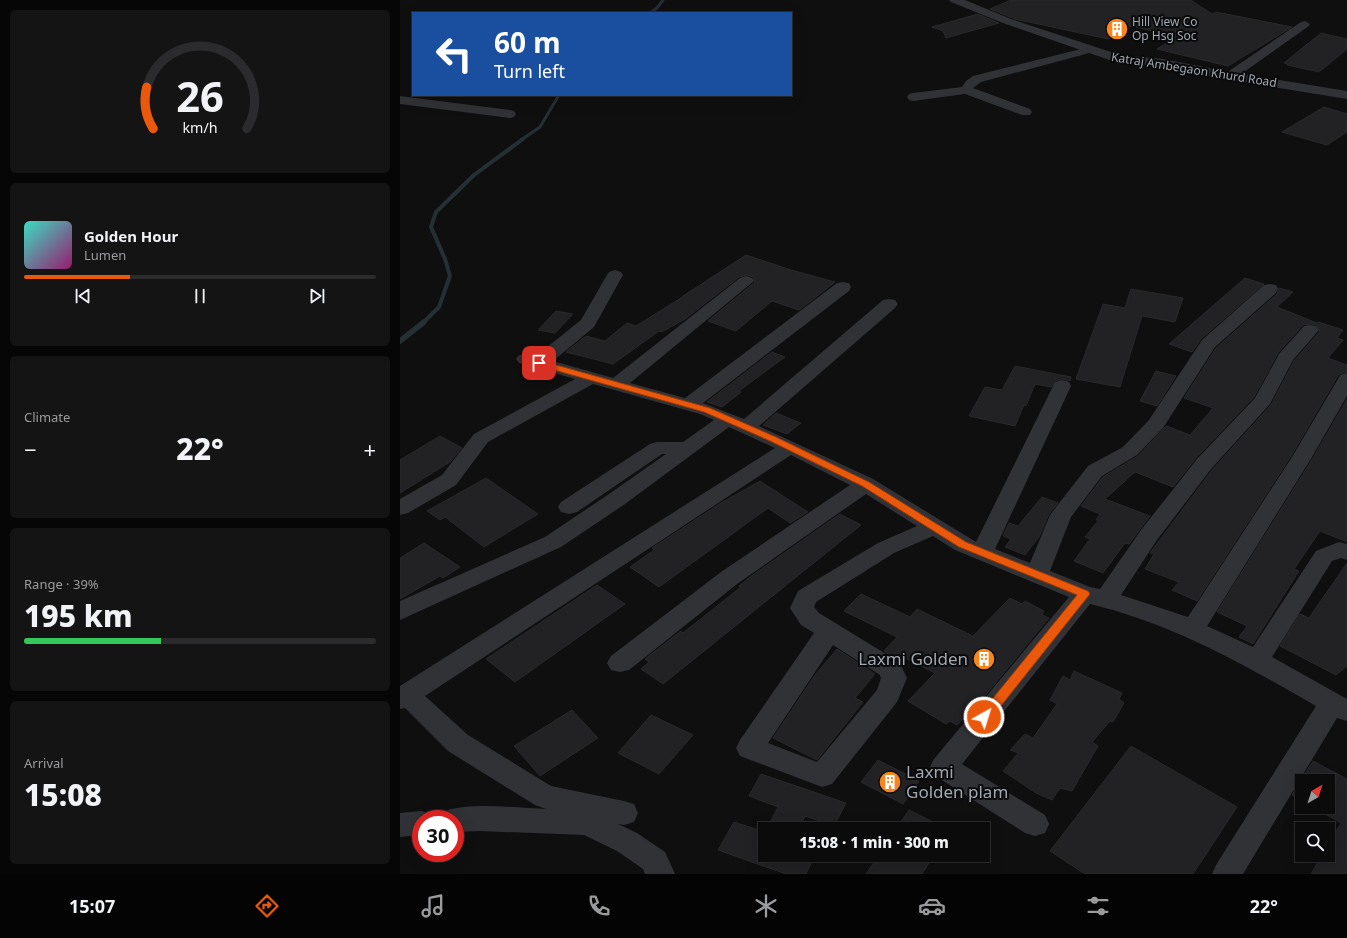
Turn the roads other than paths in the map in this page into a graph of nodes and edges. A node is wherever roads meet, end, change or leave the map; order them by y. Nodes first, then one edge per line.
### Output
1 (955, 0) edge
2 (1305, 24) dead end
3 (1089, 50) junction
4 (1230, 76) junction
5 (966, 90) junction
6 (1347, 95) edge
7 (913, 96) dead end
8 (400, 100) edge
9 (1026, 112) dead end
10 (510, 114) dead end
11 (615, 275) dead end
12 (746, 281) dead end
13 (843, 287) dead end
14 (1270, 289) dead end
15 (889, 304) dead end
16 (1310, 330) dead end
17 (590, 378) junction
18 (1347, 379) edge
19 (616, 385) junction
20 (1062, 386) dead end
21 (688, 405) junction
22 (737, 423) junction
23 (790, 447) junction
24 (688, 448) junction
25 (866, 484) junction
26 (570, 507) dead end
27 (400, 508) edge
28 (934, 526) junction
29 (982, 552) junction
30 (1347, 552) edge
31 (1037, 574) junction
32 (1095, 596) junction
33 (400, 611) edge
34 (1192, 630) junction
35 (829, 631) junction
36 (1257, 661) junction
37 (620, 663) dead end
38 (404, 696) edge
39 (1340, 707) edge
40 (624, 813) dead end
41 (464, 819) edge
42 (412, 824) edge
43 (1035, 824) dead end
44 (400, 825) edge
45 (660, 874) edge
46 (1227, 874) edge

1 - 3 street, Katraj Ambegaon Khurd Road
2 - 4 street
3 - 4 street, Katraj Ambegaon Khurd Road
3 - 5 street
4 - 6 street, Katraj Ambegaon Khurd Road
5 - 7 street
5 - 9 street
8 - 10 street
11 - 17 street
12 - 19 street
13 - 21 street
14 - 31 street
15 - 22 street
16 - 32 street
17 - 19 street
17 - 27 street
18 - 34 street
19 - 21 street
20 - 29 street
21 - 22 street
22 - 23 street
22 - 24 street
23 - 25 street
23 - 38 street
24 - 26 street
24 - 33 street
25 - 28 street
25 - 37 street
28 - 29 street
28 - 35 street
29 - 31 street
30 - 36 street
31 - 32 street
32 - 34 street
32 - 43 street
34 - 36 street
35 - 35 street
36 - 39 street
38 - 40 street
39 - 46 street
41 - 45 street
42 - 44 street

